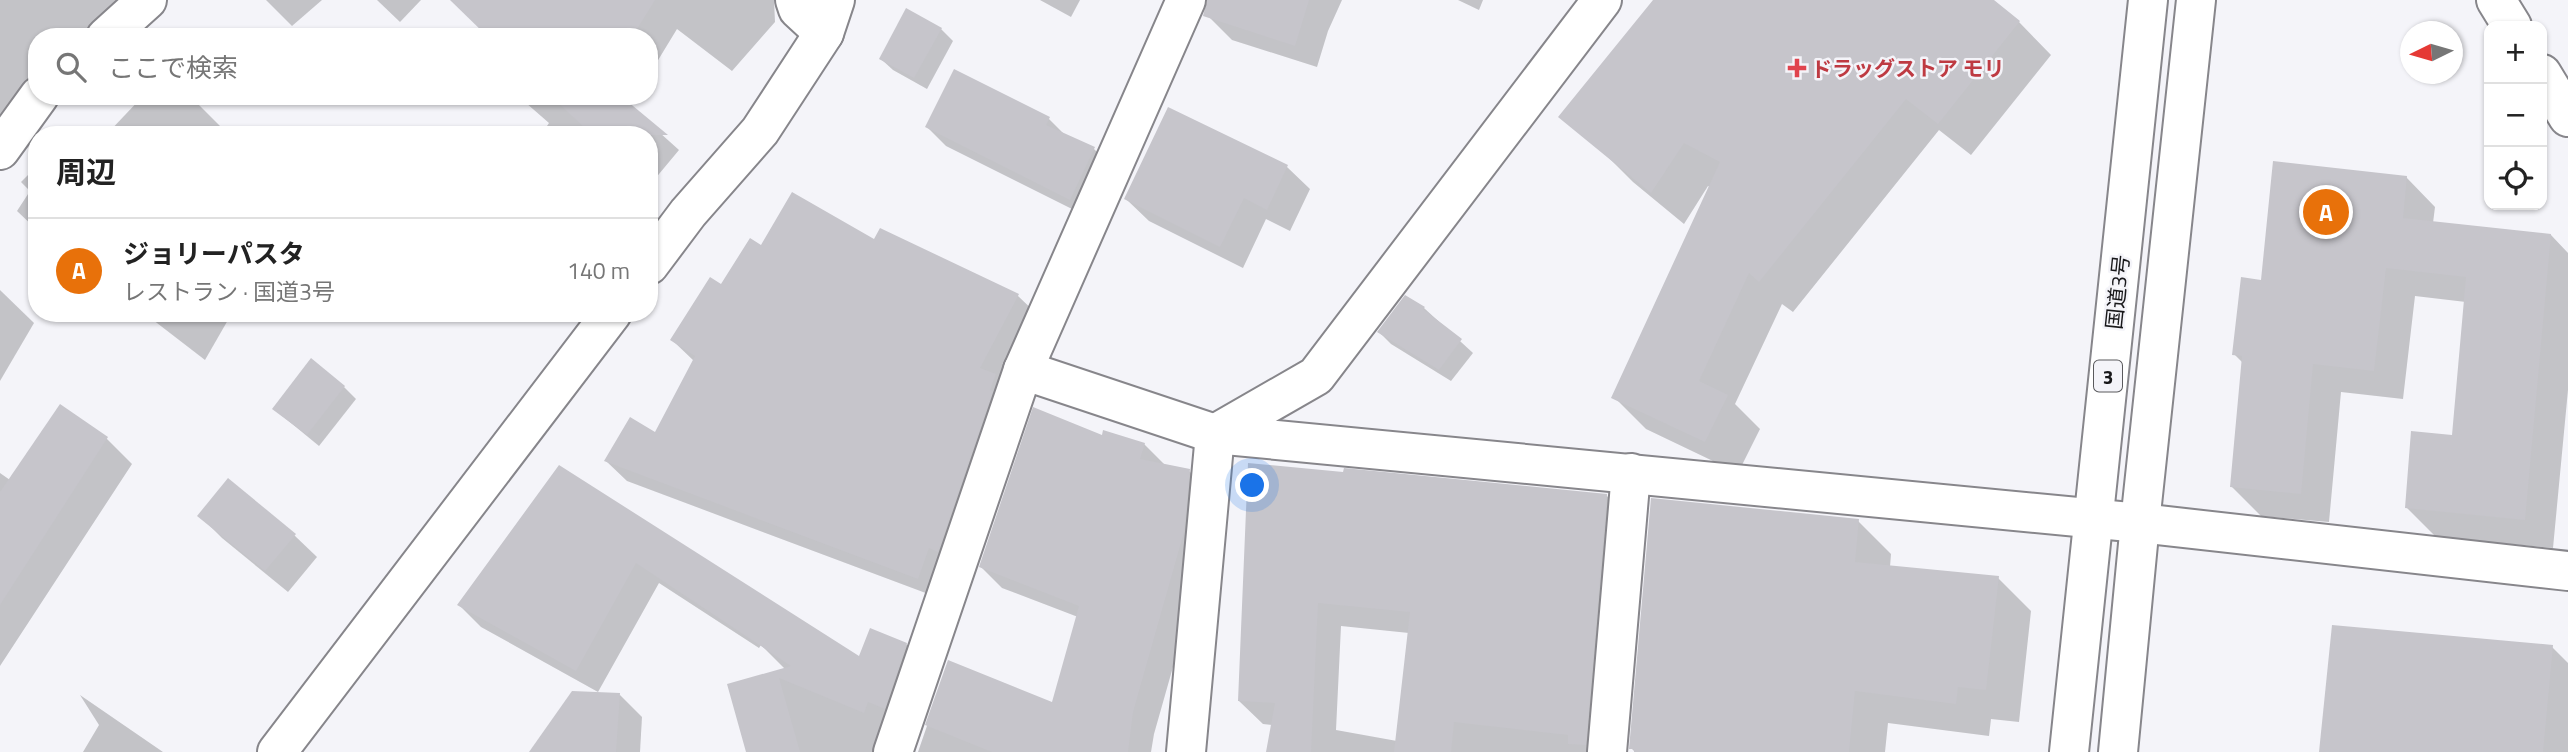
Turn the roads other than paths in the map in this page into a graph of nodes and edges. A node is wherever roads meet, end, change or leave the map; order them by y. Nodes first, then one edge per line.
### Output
1 (147, 0) edge
2 (795, 0) edge
3 (1186, 0) edge
4 (1602, 0) edge
5 (2148, 0) edge
6 (2196, 0) edge
7 (2496, 0) edge
8 (829, 17) edge
9 (2509, 21) edge
10 (116, 28) edge
11 (2547, 82) edge
12 (32, 105) edge
13 (2568, 117) edge
14 (0, 150) edge
15 (658, 252) edge
16 (605, 322) edge
17 (1023, 370) junction
18 (1215, 435) junction
19 (1630, 473) junction
20 (2094, 520) junction
21 (2140, 523) junction
22 (2568, 571) edge
23 (277, 752) edge
24 (893, 752) edge
25 (1186, 752) edge
26 (1607, 752) edge
27 (2069, 752) edge
28 (2118, 752) edge

1 - 10 main road
2 - 8 main road
3 - 17 main road
4 - 18 main road
5 - 20 main road, 国道3号 / 3
6 - 21 main road
7 - 9 main road
8 - 15 main road
11 - 13 main road
12 - 14 main road
16 - 23 main road
17 - 18 main road
17 - 24 main road
18 - 19 main road
18 - 25 main road
19 - 20 main road
19 - 26 main road
20 - 21 main road
20 - 27 main road, 国道3号 / 3
21 - 22 main road
21 - 28 main road

